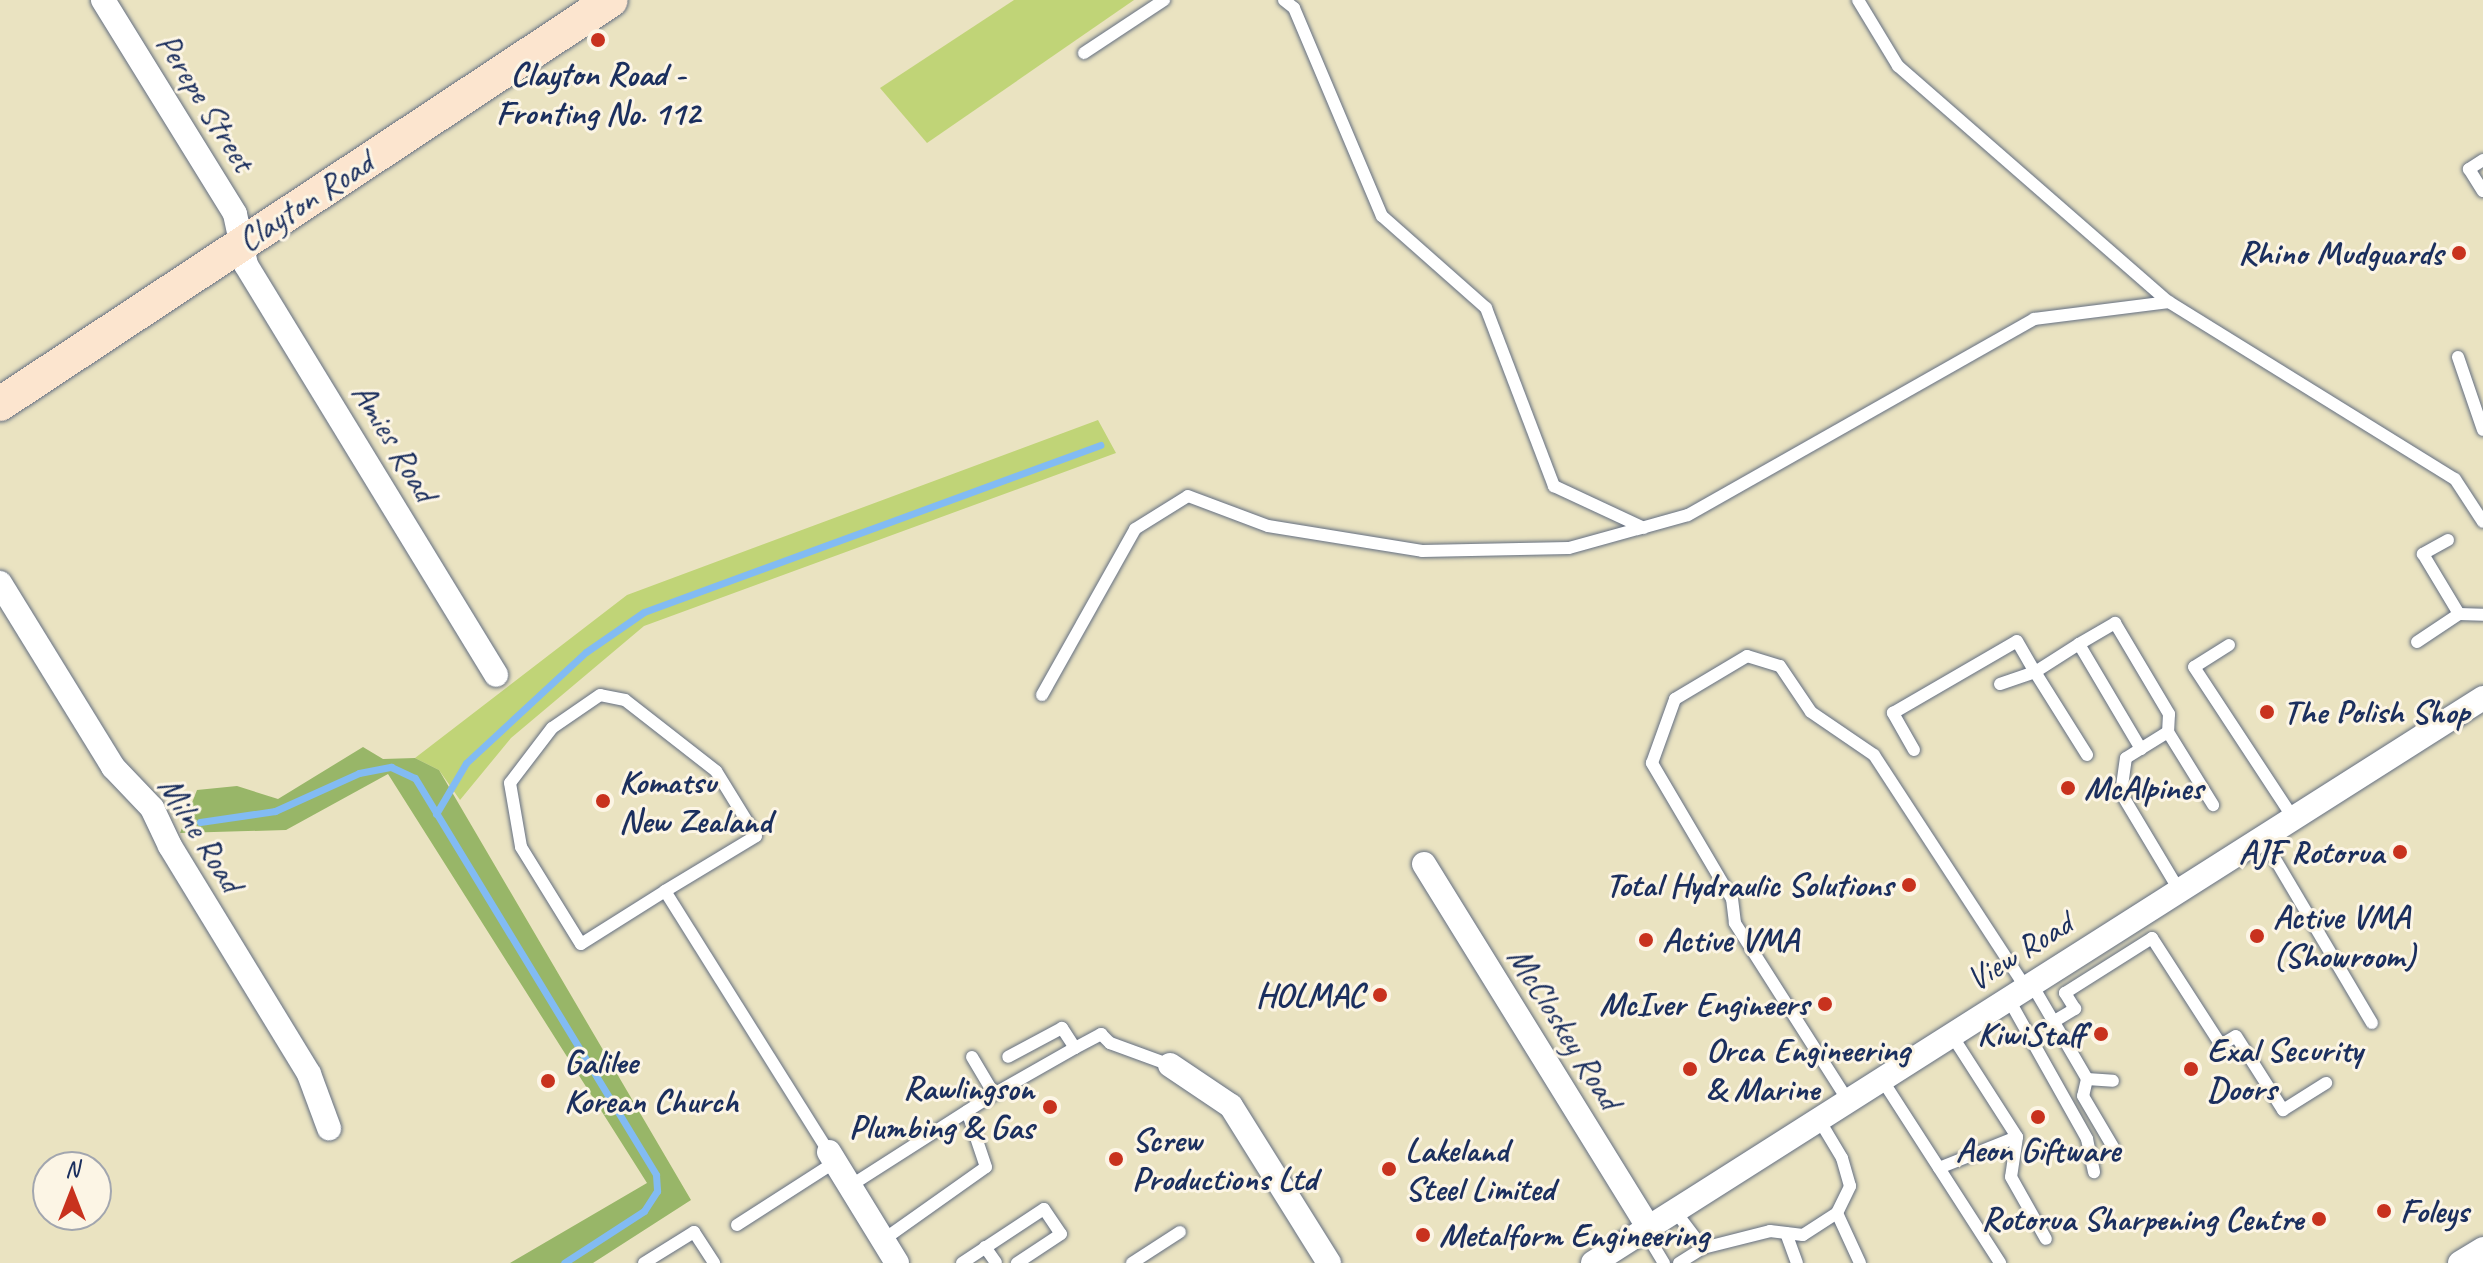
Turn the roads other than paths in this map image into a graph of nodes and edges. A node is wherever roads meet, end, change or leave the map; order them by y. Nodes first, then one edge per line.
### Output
1 (103, 0) edge
2 (611, 0) edge
3 (1164, 0) edge
4 (1284, 0) edge
5 (1858, 0) edge
6 (1084, 53) dead end
7 (2483, 160) edge
8 (2483, 191) edge
9 (242, 243) junction
10 (2169, 302) junction
11 (2458, 357) dead end
12 (0, 404) edge
13 (2483, 430) edge
14 (2483, 522) edge
15 (1644, 528) junction
16 (2448, 540) dead end
17 (0, 583) edge
18 (2459, 614) junction
19 (2483, 615) edge
20 (2417, 642) dead end
21 (2079, 644) junction
22 (2229, 645) dead end
23 (2035, 672) junction
24 (496, 675) dead end
25 (2000, 684) dead end
26 (1042, 695) dead end
27 (2483, 698) edge
28 (2168, 732) junction
29 (2141, 749) junction
30 (1914, 750) dead end
31 (2087, 755) dead end
32 (2213, 805) dead end
33 (2293, 818) junction
34 (2262, 837) junction
35 (1424, 864) dead end
36 (2179, 890) junction
37 (665, 891) junction
38 (2137, 916) junction
39 (2152, 938) junction
40 (2021, 989) junction
41 (2053, 1022) junction
42 (2372, 1023) dead end
43 (1951, 1034) junction
44 (1075, 1048) junction
45 (972, 1057) dead end
46 (1008, 1057) dead end
47 (1170, 1065) joint
48 (1881, 1078) junction
49 (2087, 1079) junction
50 (2113, 1081) dead end
51 (2326, 1083) dead end
52 (994, 1094) junction
53 (1847, 1099) junction
54 (967, 1111) junction
55 (1818, 1118) junction
56 (329, 1128) dead end
57 (2017, 1137) junction
58 (2113, 1147) dead end
59 (832, 1157) junction
60 (1939, 1168) junction
61 (2094, 1172) dead end
62 (850, 1186) junction
63 (1675, 1211) junction
64 (1837, 1213) junction
65 (737, 1225) dead end
66 (1646, 1229) junction
67 (1180, 1232) dead end
68 (1786, 1233) junction
69 (2046, 1239) dead end
70 (883, 1240) junction
71 (985, 1247) junction
72 (1703, 1248) junction
73 (2483, 1249) edge
74 (644, 1263) edge
75 (714, 1263) edge
76 (897, 1263) edge
77 (962, 1263) edge
78 (996, 1263) edge
79 (1017, 1263) edge
80 (1132, 1263) edge
81 (1329, 1263) edge
82 (1593, 1263) edge
83 (1664, 1263) edge
84 (1679, 1263) edge
85 (1797, 1263) edge
86 (1860, 1263) edge
87 (2000, 1263) edge
88 (2460, 1263) edge

1 - 9 street, Perepe Street
2 - 9 main road, Clayton Road
3 - 6 lane
4 - 15 lane
5 - 10 lane
7 - 8 lane
9 - 12 main road, Clayton Road
9 - 24 street, Amies Road
10 - 14 lane
10 - 15 lane
11 - 13 lane
15 - 26 lane
16 - 18 lane
17 - 56 street, Milne Road
18 - 19 lane
18 - 20 lane
21 - 23 lane
21 - 28 lane
21 - 29 lane
22 - 33 lane
23 - 25 lane
23 - 30 lane
23 - 31 lane
27 - 33 street, View Road
28 - 29 lane
28 - 32 lane
29 - 36 lane
33 - 34 street, View Road
34 - 36 street, View Road
34 - 42 lane
35 - 66 street, McCloskey Road
36 - 38 street, View Road
37 - 37 lane
37 - 59 lane
38 - 39 lane
38 - 40 street, View Road
39 - 41 lane
39 - 51 lane
40 - 41 lane
40 - 43 street, View Road
40 - 53 lane
40 - 61 lane
41 - 49 lane
43 - 48 street, View Road
43 - 57 lane
44 - 46 lane
44 - 47 lane
44 - 52 lane
45 - 52 lane
47 - 81 street
48 - 53 street, View Road
48 - 60 lane
49 - 50 lane
49 - 58 lane
52 - 54 lane
53 - 55 street, View Road
54 - 62 lane
54 - 70 lane
55 - 63 street, View Road
55 - 64 lane
57 - 60 lane
57 - 69 lane
59 - 62 street
59 - 65 lane
60 - 87 lane
62 - 70 street
63 - 66 street, View Road
63 - 72 lane
64 - 68 lane
64 - 86 lane
66 - 82 street, View Road
66 - 83 lane
67 - 80 lane
68 - 72 lane
68 - 85 lane
70 - 76 street
71 - 77 lane
71 - 78 lane
71 - 79 lane
72 - 84 lane
73 - 88 street
74 - 75 lane

